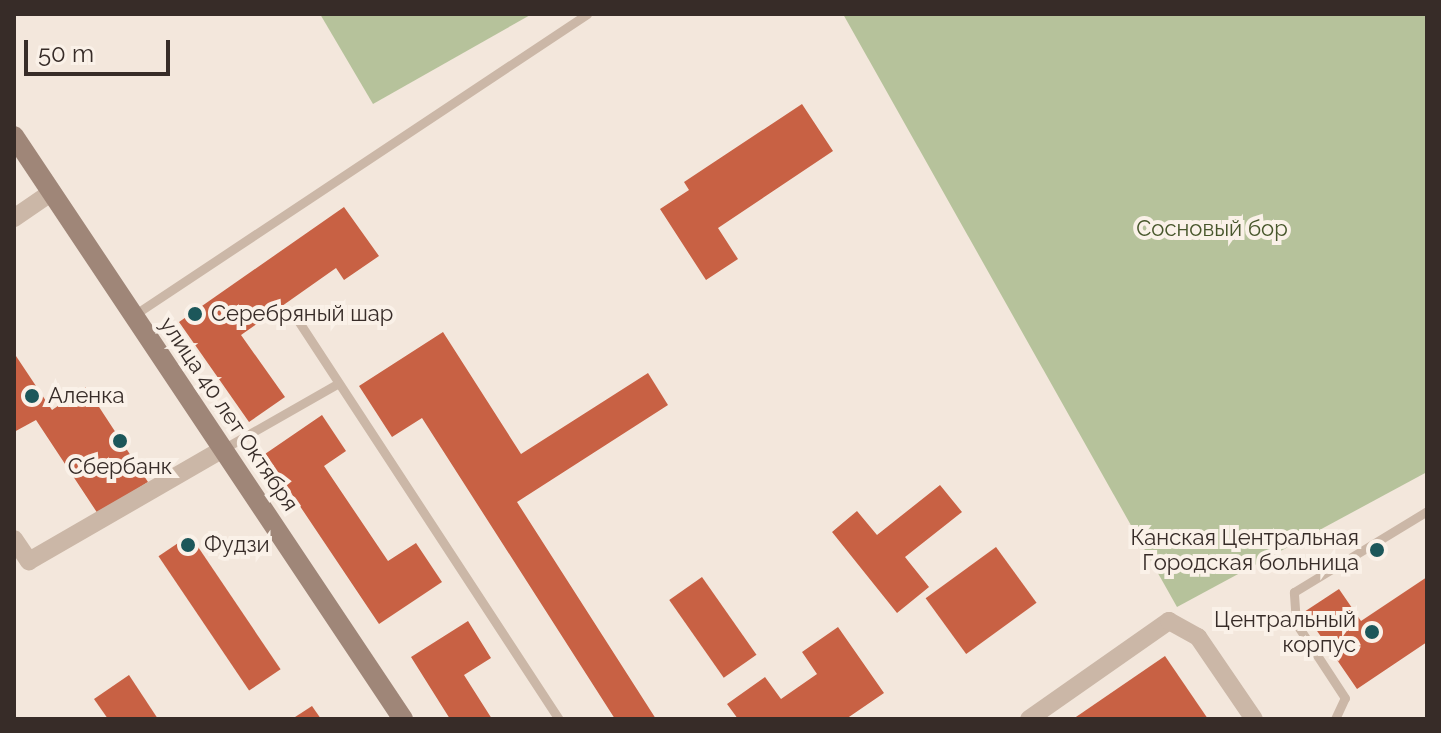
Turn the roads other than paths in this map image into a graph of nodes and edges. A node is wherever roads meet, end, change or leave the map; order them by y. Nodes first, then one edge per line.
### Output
1 (587, 14) edge
2 (14, 136) edge
3 (52, 192) junction
4 (14, 218) edge
5 (134, 315) junction
6 (297, 319) dead end
7 (337, 384) junction
8 (223, 449) junction
9 (1427, 511) edge
10 (14, 539) edge
11 (22, 563) edge
12 (403, 719) edge
13 (559, 719) edge
14 (1029, 719) edge
15 (1254, 719) edge
16 (1335, 719) edge

1 - 5 lane
2 - 3 main road, улица 40 лет Октября
3 - 4 street
3 - 5 main road, улица 40 лет Октября
5 - 8 main road, улица 40 лет Октября
6 - 7 lane
7 - 8 lane
7 - 13 lane
8 - 11 street
8 - 12 main road, улица 40 лет Октября
9 - 16 lane
10 - 11 street
14 - 15 street

